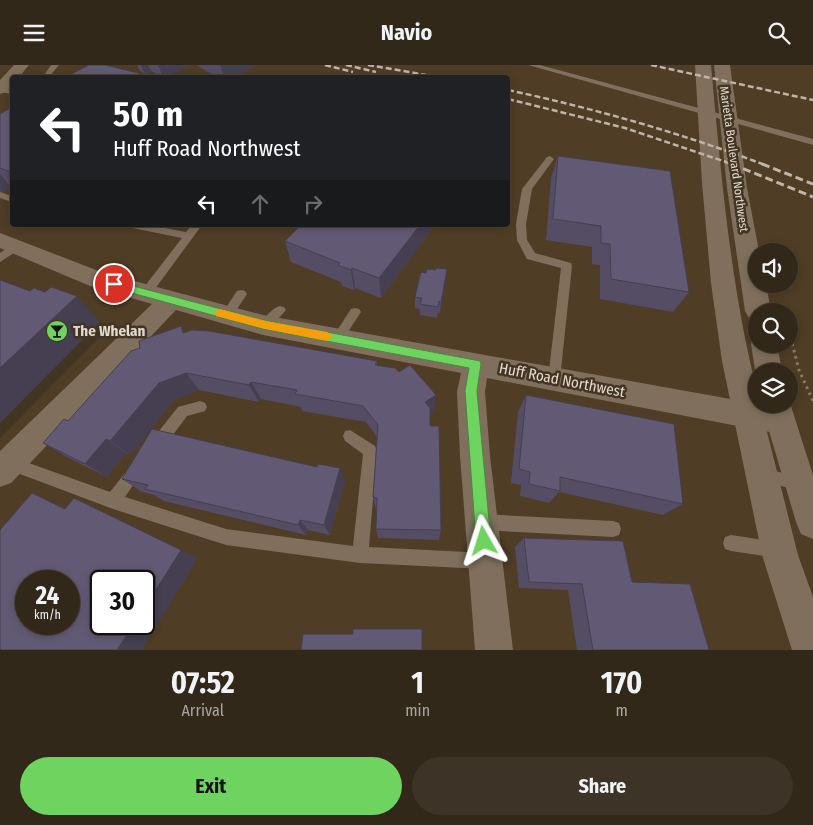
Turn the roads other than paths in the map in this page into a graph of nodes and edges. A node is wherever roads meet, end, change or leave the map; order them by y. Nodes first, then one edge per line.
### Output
1 (22, 65) edge
2 (56, 65) edge
3 (532, 65) edge
4 (703, 65) edge
5 (722, 65) edge
6 (13, 75) edge
7 (48, 75) edge
8 (10, 79) edge
9 (0, 90) edge
10 (813, 142) edge
11 (550, 159) dead end
12 (724, 185) junction
13 (142, 227) edge
14 (196, 227) edge
15 (189, 236) junction
16 (4, 245) edge
17 (158, 297) junction
18 (756, 303) edge
19 (355, 312) dead end
20 (338, 338) junction
21 (750, 363) edge
22 (476, 364) junction
23 (554, 379) junction
24 (200, 407) dead end
25 (748, 410) edge
26 (768, 413) edge
27 (350, 436) dead end
28 (4, 468) edge
29 (762, 475) junction
30 (806, 485) edge
31 (113, 501) junction
32 (482, 522) junction
33 (813, 522) edge
34 (613, 529) dead end
35 (731, 543) dead end
36 (780, 551) junction
37 (360, 555) junction
38 (486, 561) junction
39 (494, 650) edge
40 (812, 650) edge

1 - 6 street
2 - 7 lane
3 - 10 lane
4 - 12 main road
5 - 12 main road, Marietta Boulevard Northwest
8 - 9 street
11 - 23 lane
12 - 18 main road, Marietta Boulevard Northwest
12 - 21 main road
13 - 15 lane
14 - 15 lane
15 - 17 lane
16 - 17 street, Huff Road Northwest
17 - 20 street, Huff Road Northwest
17 - 28 street
19 - 20 lane
20 - 22 street, Huff Road Northwest
22 - 23 street, Huff Road Northwest
22 - 32 street
23 - 25 street, Huff Road Northwest
24 - 31 lane
26 - 29 main road
26 - 30 main road
27 - 37 lane
28 - 31 lane
29 - 30 lane
29 - 36 main road
30 - 33 main road
31 - 37 lane
32 - 34 lane
32 - 38 street
35 - 36 lane
36 - 40 main road
37 - 38 lane
38 - 39 street

